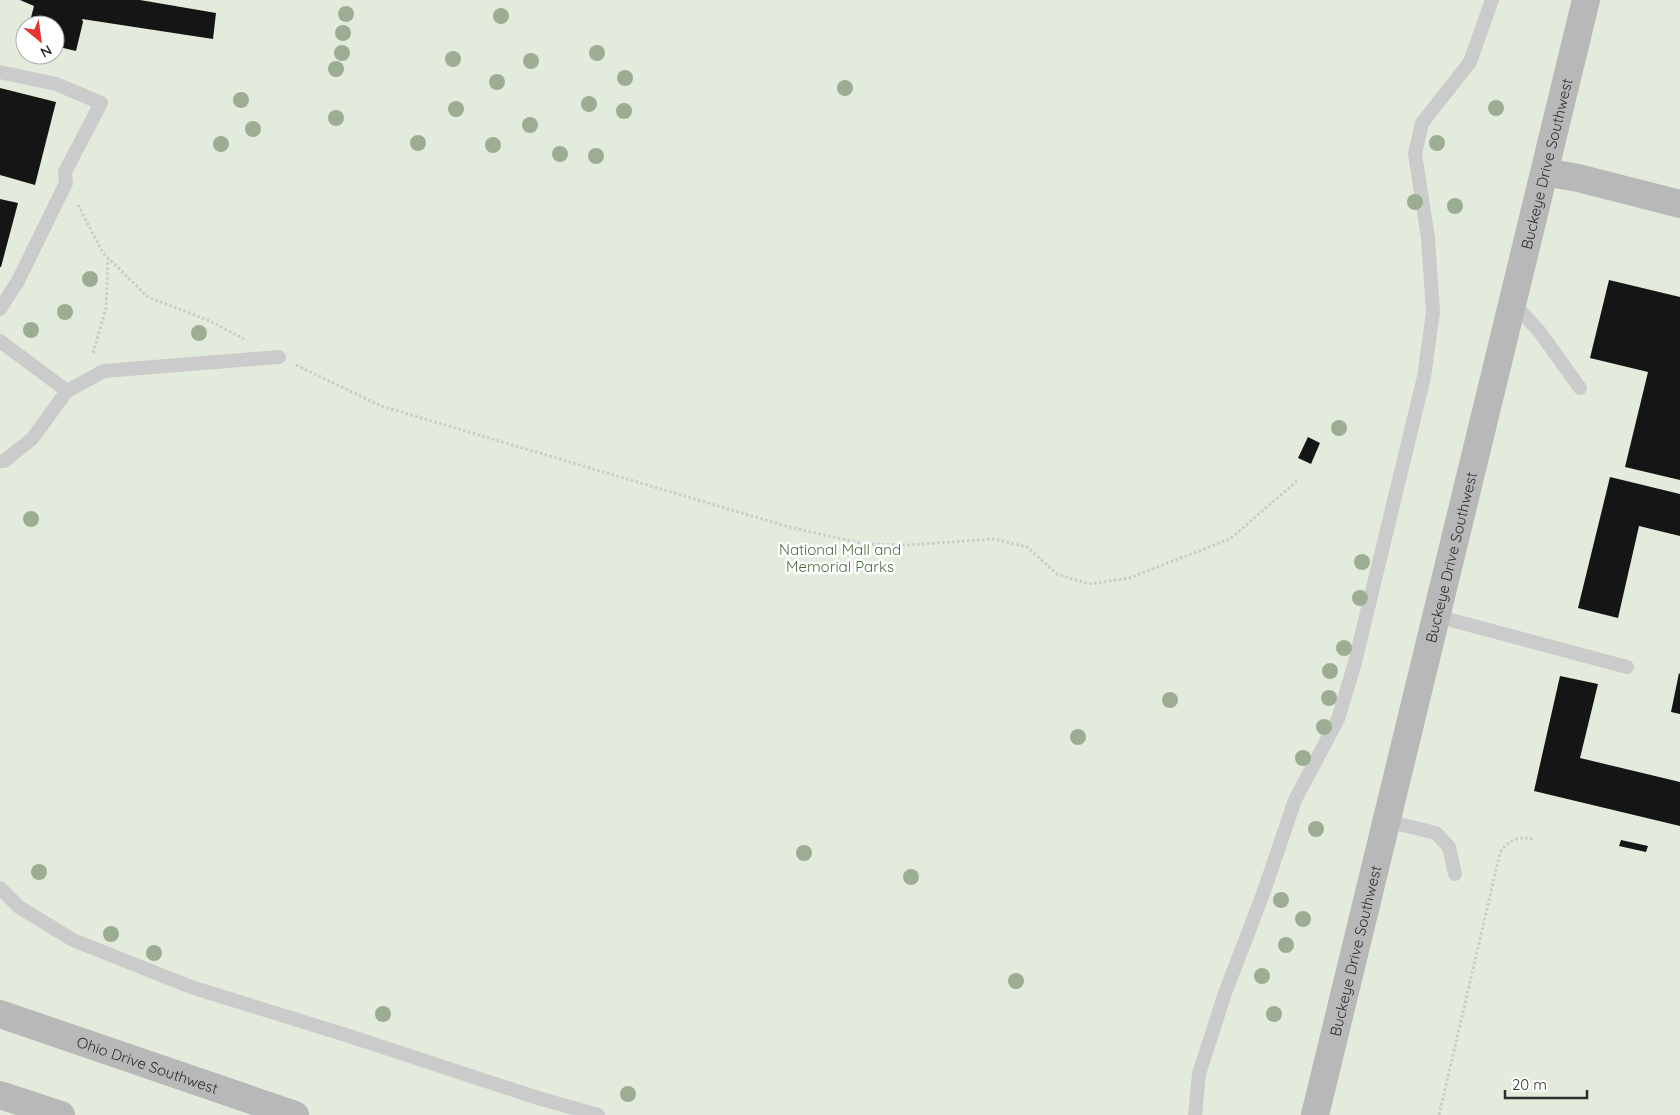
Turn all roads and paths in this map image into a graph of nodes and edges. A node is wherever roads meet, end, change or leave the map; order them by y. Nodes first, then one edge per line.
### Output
1 (1492, 0) edge
2 (1586, 0) edge
3 (0, 72) edge
4 (1544, 172) junction
5 (66, 183) junction
6 (1680, 204) edge
7 (108, 258) junction
8 (1512, 302) junction
9 (0, 309) edge
10 (0, 341) edge
11 (279, 357) junction
12 (83, 382) junction
13 (1580, 388) dead end
14 (66, 391) junction
15 (0, 461) edge
16 (1297, 481) dead end
17 (1436, 616) junction
18 (1627, 667) dead end
19 (1386, 821) junction
20 (1533, 839) dead end
21 (1456, 874) dead end
22 (0, 888) edge
23 (0, 1014) edge
24 (0, 1095) edge
25 (61, 1115) edge
26 (295, 1115) edge
27 (598, 1115) edge
28 (1195, 1115) edge
29 (1315, 1115) edge
30 (1439, 1115) edge

1 - 28 lane
2 - 4 street, Buckeye Drive Southwest
3 - 5 lane
4 - 6 street
4 - 8 street, Buckeye Drive Southwest
5 - 7 path
5 - 9 lane
7 - 11 path
7 - 12 path
8 - 13 lane
8 - 17 street, Buckeye Drive Southwest
10 - 14 lane
11 - 12 lane
11 - 16 path
12 - 14 lane
14 - 15 lane
17 - 18 lane
17 - 19 street, Buckeye Drive Southwest
19 - 21 lane
19 - 29 street, Buckeye Drive Southwest
20 - 30 path
22 - 27 lane
23 - 26 street, Ohio Drive Southwest
24 - 25 street

